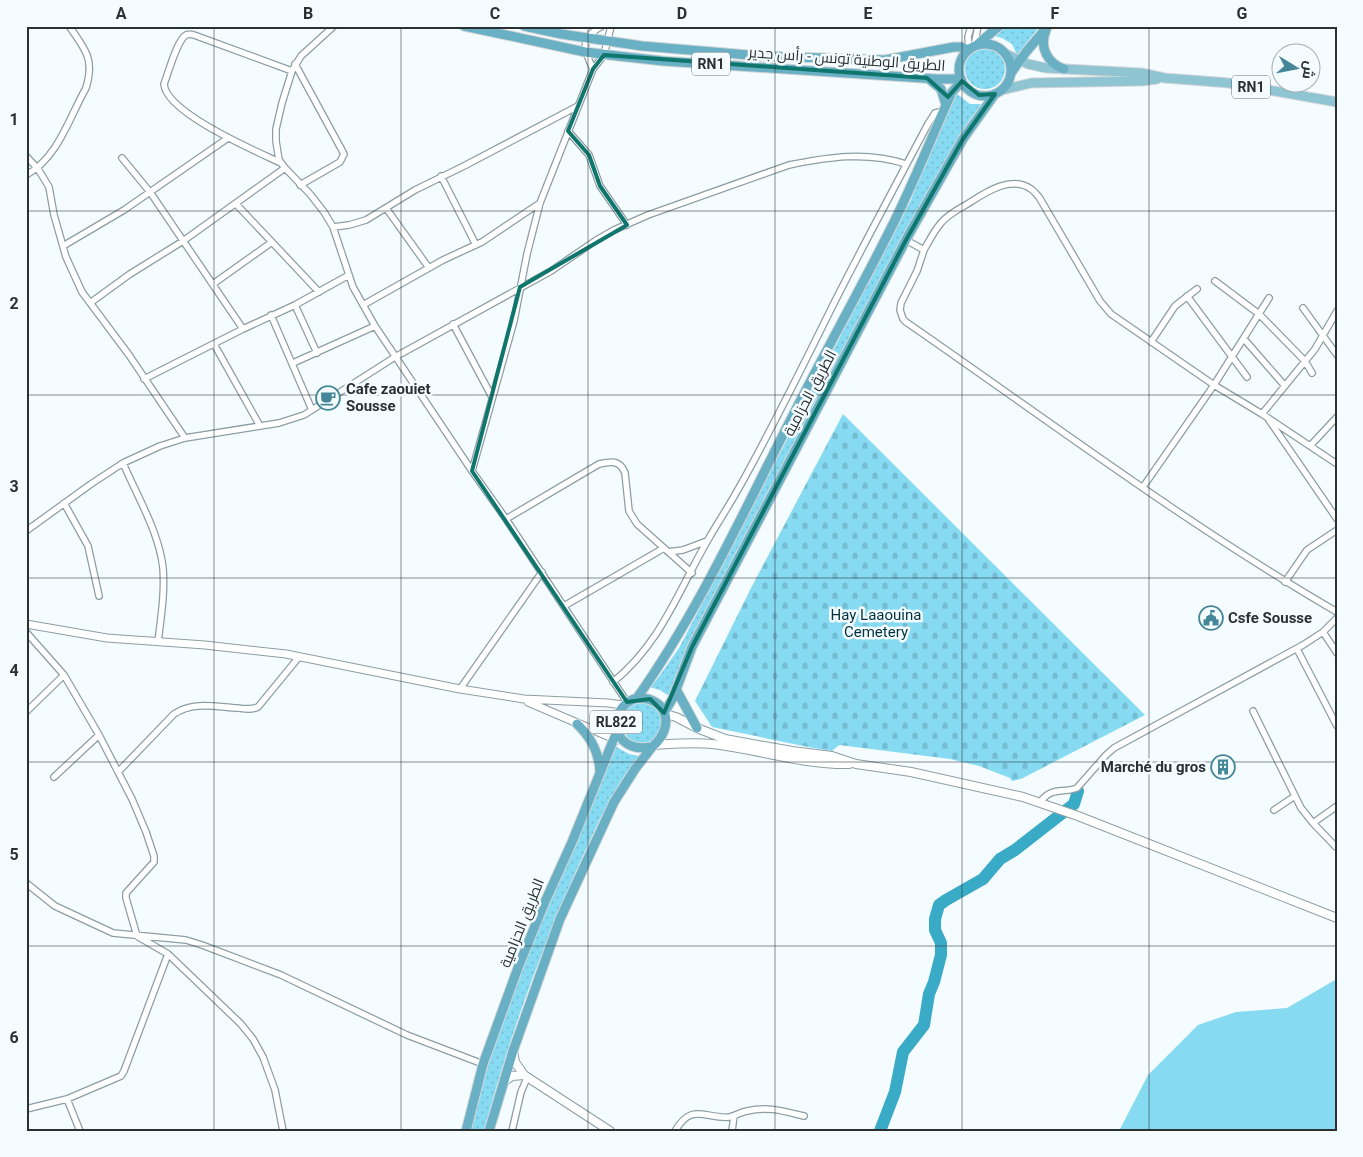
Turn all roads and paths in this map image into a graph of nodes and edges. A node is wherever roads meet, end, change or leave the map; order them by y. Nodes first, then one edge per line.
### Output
1 (69, 26) edge
2 (334, 26) edge
3 (464, 26) edge
4 (524, 26) edge
5 (602, 26) edge
6 (610, 26) edge
7 (971, 26) edge
8 (978, 26) edge
9 (999, 26) edge
10 (1048, 27) edge
11 (587, 37) junction
12 (606, 41) junction
13 (972, 48) junction
14 (585, 52) junction
15 (604, 54) junction
16 (1006, 54) junction
17 (1020, 61) junction
18 (295, 64) junction
19 (593, 69) junction
20 (1064, 69) junction
21 (292, 71) junction
22 (1011, 73) junction
23 (926, 78) junction
24 (1165, 78) junction
25 (961, 80) junction
26 (998, 92) junction
27 (1337, 102) edge
28 (578, 106) junction
29 (945, 108) junction
30 (568, 131) junction
31 (228, 138) junction
32 (26, 156) edge
33 (122, 158) dead end
34 (906, 164) junction
35 (283, 166) junction
36 (38, 169) junction
37 (26, 175) edge
38 (441, 176) junction
39 (300, 185) junction
40 (150, 192) junction
41 (540, 203) junction
42 (236, 204) junction
43 (386, 208) junction
44 (627, 225) junction
45 (333, 227) junction
46 (906, 240) junction
47 (183, 241) junction
48 (272, 242) junction
49 (476, 245) junction
50 (63, 246) junction
51 (924, 250) junction
52 (429, 268) junction
53 (349, 275) junction
54 (1215, 280) dead end
55 (213, 284) junction
56 (520, 287) junction
57 (1197, 288) dead end
58 (319, 292) junction
59 (1187, 296) junction
60 (1268, 298) dead end
61 (90, 303) junction
62 (295, 305) junction
63 (363, 305) junction
64 (1303, 308) dead end
65 (1337, 311) edge
66 (1259, 314) junction
67 (271, 315) junction
68 (453, 324) junction
69 (375, 326) junction
70 (243, 328) junction
71 (1323, 335) junction
72 (1244, 339) junction
73 (1151, 342) junction
74 (214, 344) junction
75 (317, 353) junction
76 (1337, 355) edge
77 (395, 357) junction
78 (1232, 357) junction
79 (1305, 361) junction
80 (293, 363) junction
81 (1312, 373) dead end
82 (1247, 377) dead end
83 (144, 379) junction
84 (1214, 385) junction
85 (1285, 386) junction
86 (492, 397) junction
87 (312, 410) junction
88 (1264, 415) junction
89 (1337, 417) edge
90 (260, 426) junction
91 (185, 438) junction
92 (1310, 446) junction
93 (123, 463) junction
94 (1337, 464) edge
95 (472, 471) junction
96 (1143, 487) junction
97 (64, 503) junction
98 (506, 519) junction
99 (1337, 519) edge
100 (1337, 530) edge
101 (26, 531) edge
102 (707, 541) junction
103 (666, 550) junction
104 (542, 572) junction
105 (692, 573) junction
106 (1285, 582) junction
107 (99, 596) dead end
108 (564, 606) junction
109 (1337, 612) edge
110 (1337, 618) edge
111 (26, 624) edge
112 (26, 632) edge
113 (1323, 632) junction
114 (158, 642) junction
115 (1297, 649) junction
116 (1337, 652) edge
117 (299, 657) junction
118 (64, 675) junction
119 (613, 682) junction
120 (460, 689) junction
121 (676, 689) junction
122 (637, 698) junction
123 (524, 700) junction
124 (625, 703) junction
125 (1253, 711) dead end
126 (26, 712) edge
127 (665, 714) junction
128 (577, 724) junction
129 (1337, 726) edge
130 (697, 728) junction
131 (99, 734) junction
132 (615, 735) junction
133 (653, 746) junction
134 (856, 764) junction
135 (119, 771) junction
136 (600, 774) junction
137 (54, 777) dead end
138 (1294, 796) junction
139 (1042, 803) junction
140 (1337, 806) edge
141 (1274, 810) dead end
142 (1313, 823) junction
143 (1336, 846) edge
144 (26, 883) edge
145 (1337, 918) edge
146 (137, 936) junction
147 (168, 954) junction
148 (513, 1050) junction
149 (483, 1064) junction
150 (526, 1077) junction
151 (503, 1082) junction
152 (67, 1099) junction
153 (26, 1109) edge
154 (734, 1116) junction
155 (804, 1116) dead end
156 (80, 1131) edge
157 (283, 1131) edge
158 (466, 1131) edge
159 (489, 1131) edge
160 (512, 1131) edge
161 (610, 1131) edge
162 (675, 1131) edge
163 (732, 1131) edge

1 - 36 street
2 - 18 street
3 - 14 highway, الطريق الوطنية تونس - رأس جدير / RN1
4 - 11 highway, الطريق الوطنية تونس - رأس جدير / RN1
5 - 11 street
6 - 12 street
7 - 13 street
8 - 13 street
9 - 13 highway
10 - 17 highway
10 - 20 highway
11 - 12 highway, الطريق الوطنية تونس - رأس جدير / RN1
11 - 14 street
12 - 13 highway, الطريق الوطنية تونس - رأس جدير / RN1
12 - 15 street
13 - 16 highway, RN1
13 - 25 highway
14 - 15 highway, الطريق الوطنية تونس - رأس جدير / RN1
14 - 19 street
15 - 19 street
15 - 23 highway, الطريق الوطنية تونس - رأس جدير / RN1
16 - 17 main road, RN1
16 - 22 highway
17 - 20 main road, RN1
17 - 22 highway
18 - 21 street
18 - 39 street
19 - 28 street
20 - 24 main road, RN1
21 - 31 street
21 - 35 street
22 - 26 highway
23 - 25 highway, الطريق الوطنية تونس - رأس جدير / RN1
23 - 29 highway
24 - 26 main road, RN1
24 - 27 main road, RN1
25 - 26 highway, RN1
25 - 29 highway, الطريق الحزامية
26 - 46 highway, الطريق الحزامية
28 - 30 street
28 - 38 street
29 - 34 street
29 - 122 highway, الطريق الحزامية
30 - 41 street
30 - 44 street
31 - 35 street
31 - 40 street
32 - 36 street
33 - 40 street
34 - 44 street
34 - 102 street
35 - 39 street
35 - 42 street
36 - 37 street
36 - 50 street
38 - 43 street
38 - 49 street
39 - 45 street
40 - 47 street
40 - 50 street
41 - 49 street
41 - 56 street
42 - 47 street
42 - 48 street
43 - 45 street
43 - 52 street
44 - 56 street
45 - 53 street
46 - 51 street
46 - 121 highway, الطريق الحزامية
47 - 55 street
47 - 61 street
48 - 55 street
48 - 58 street
49 - 52 street
50 - 61 street
51 - 73 street
51 - 96 street
52 - 63 street
53 - 58 street
53 - 63 street
54 - 66 street
55 - 70 street
56 - 68 street
56 - 86 street
57 - 59 street
58 - 62 street
59 - 73 street
59 - 78 street
60 - 66 street
61 - 83 street
62 - 67 street
62 - 75 street
63 - 69 street
64 - 71 street
65 - 71 street
66 - 72 street
66 - 79 street
67 - 70 street
67 - 80 street
68 - 77 street
68 - 86 street
69 - 75 street
69 - 77 street
70 - 74 street
71 - 76 street
71 - 79 street
72 - 78 street
72 - 85 street
73 - 84 street
74 - 83 street
74 - 90 street
75 - 80 street
77 - 87 street
77 - 95 street
78 - 82 street
78 - 84 street
79 - 81 street
79 - 85 street
80 - 87 street
83 - 91 street
84 - 88 street
84 - 96 street
85 - 88 street
86 - 95 street
87 - 90 street
88 - 92 street
88 - 99 street
89 - 92 street
90 - 91 street
91 - 93 street
92 - 94 street
93 - 97 street
93 - 114 street
95 - 98 street
96 - 106 street
97 - 101 street
97 - 107 street
98 - 103 street
98 - 104 street
100 - 106 street
102 - 103 street
102 - 105 street
103 - 105 street
103 - 108 street
104 - 108 street
104 - 120 street
105 - 119 street
106 - 109 street
108 - 119 street
110 - 113 street
111 - 114 street, RL822
112 - 118 street
113 - 115 street
113 - 116 street
114 - 117 street, RL822
115 - 129 street
115 - 139 street
117 - 120 street, RL822
117 - 135 street
118 - 126 street
118 - 131 street
119 - 124 street
120 - 123 street, RL822
121 - 127 highway, الطريق الحزامية
121 - 130 highway
122 - 124 highway, RL822
122 - 127 highway, RL822
123 - 124 street, RL822
123 - 128 street, RL822
124 - 132 highway, الطريق الحزامية / RL822
125 - 138 street
127 - 130 main road
127 - 133 highway, الطريق الحزامية / RL822
128 - 132 street, RL822
128 - 136 highway
130 - 134 main road
131 - 135 street
131 - 137 street
132 - 133 highway, RL822
132 - 136 highway, الطريق الحزامية
133 - 134 main road
133 - 148 highway, الطريق الحزامية
134 - 139 main road
135 - 146 street
136 - 149 highway, الطريق الحزامية
138 - 141 street
138 - 142 street
139 - 145 main road
140 - 142 street
142 - 143 street
144 - 146 street
146 - 147 street
146 - 149 street
147 - 152 street
147 - 157 street
148 - 150 main road
148 - 151 highway, الطريق الحزامية
149 - 158 highway, الطريق الحزامية
150 - 151 main road
150 - 160 street
150 - 161 main road
151 - 159 highway, الطريق الحزامية
152 - 153 street
152 - 156 street
154 - 155 street
154 - 162 street
154 - 163 street

